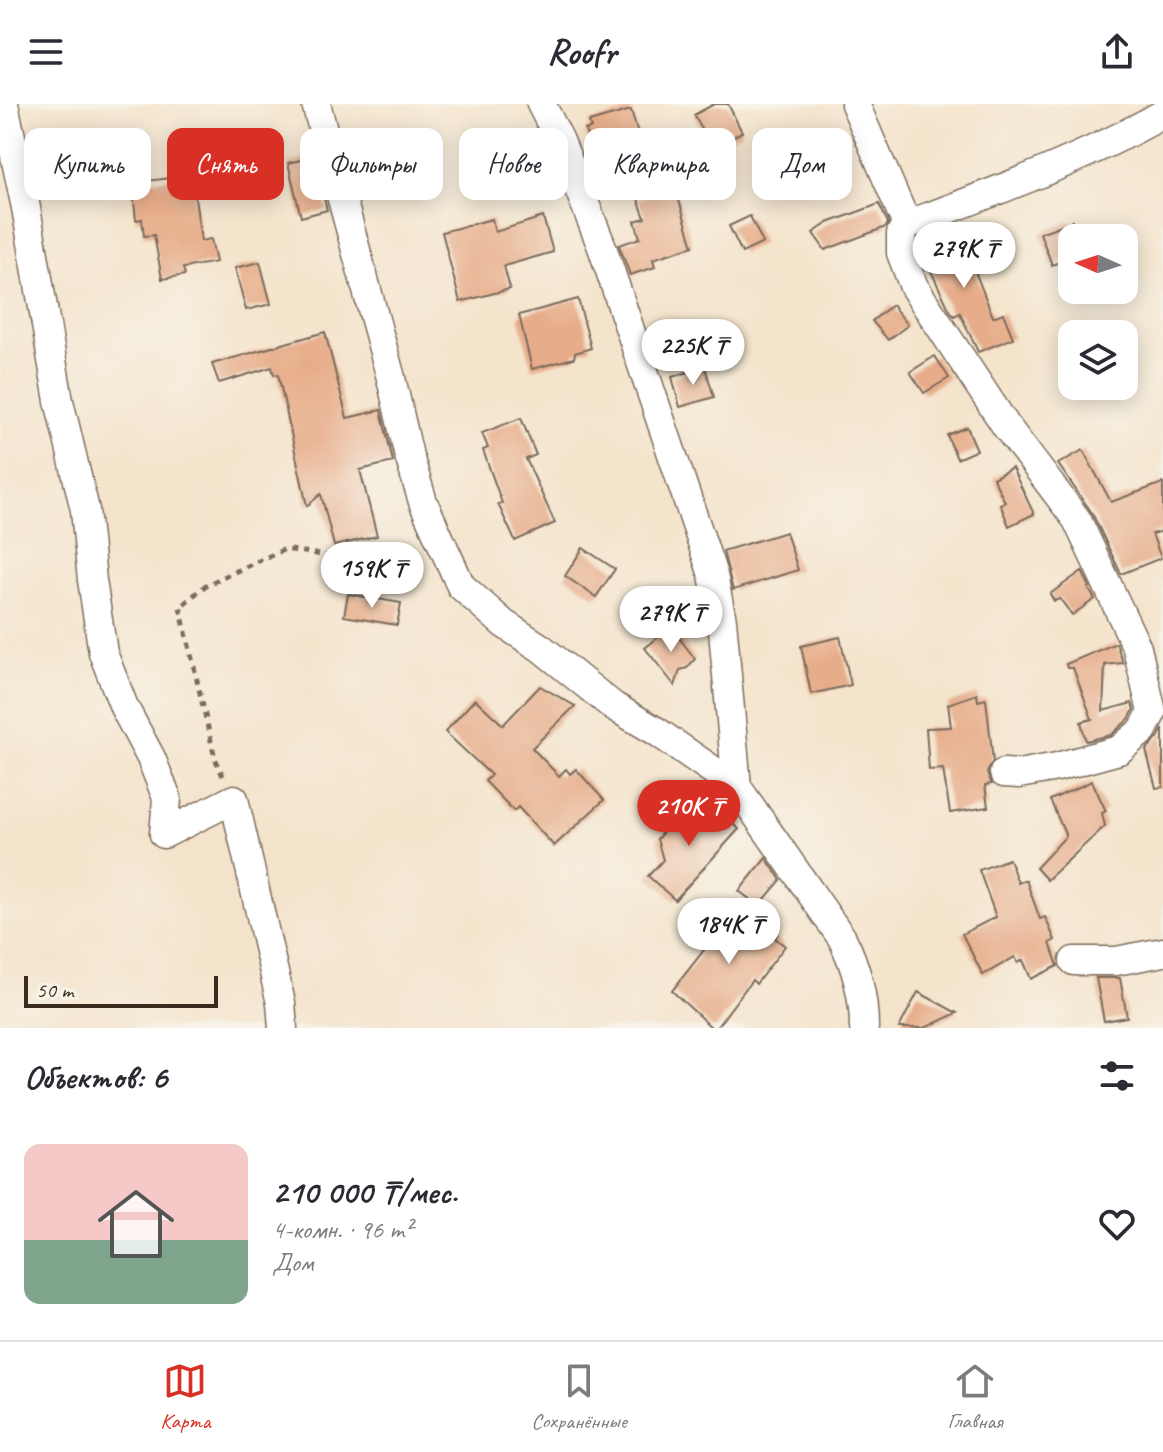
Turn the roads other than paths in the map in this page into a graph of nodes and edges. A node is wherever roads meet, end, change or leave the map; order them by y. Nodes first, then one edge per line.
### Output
1 (4, 104) edge
2 (316, 104) edge
3 (541, 104) edge
4 (855, 104) edge
5 (1163, 114) edge
6 (907, 225) junction
7 (1004, 773) dead end
8 (737, 787) junction
9 (1163, 952) edge
10 (1074, 961) dead end
11 (283, 1028) edge
12 (864, 1028) edge

1 - 11 street
2 - 8 street
3 - 8 street
4 - 6 street
5 - 6 street
6 - 7 street
8 - 12 street
9 - 10 street

